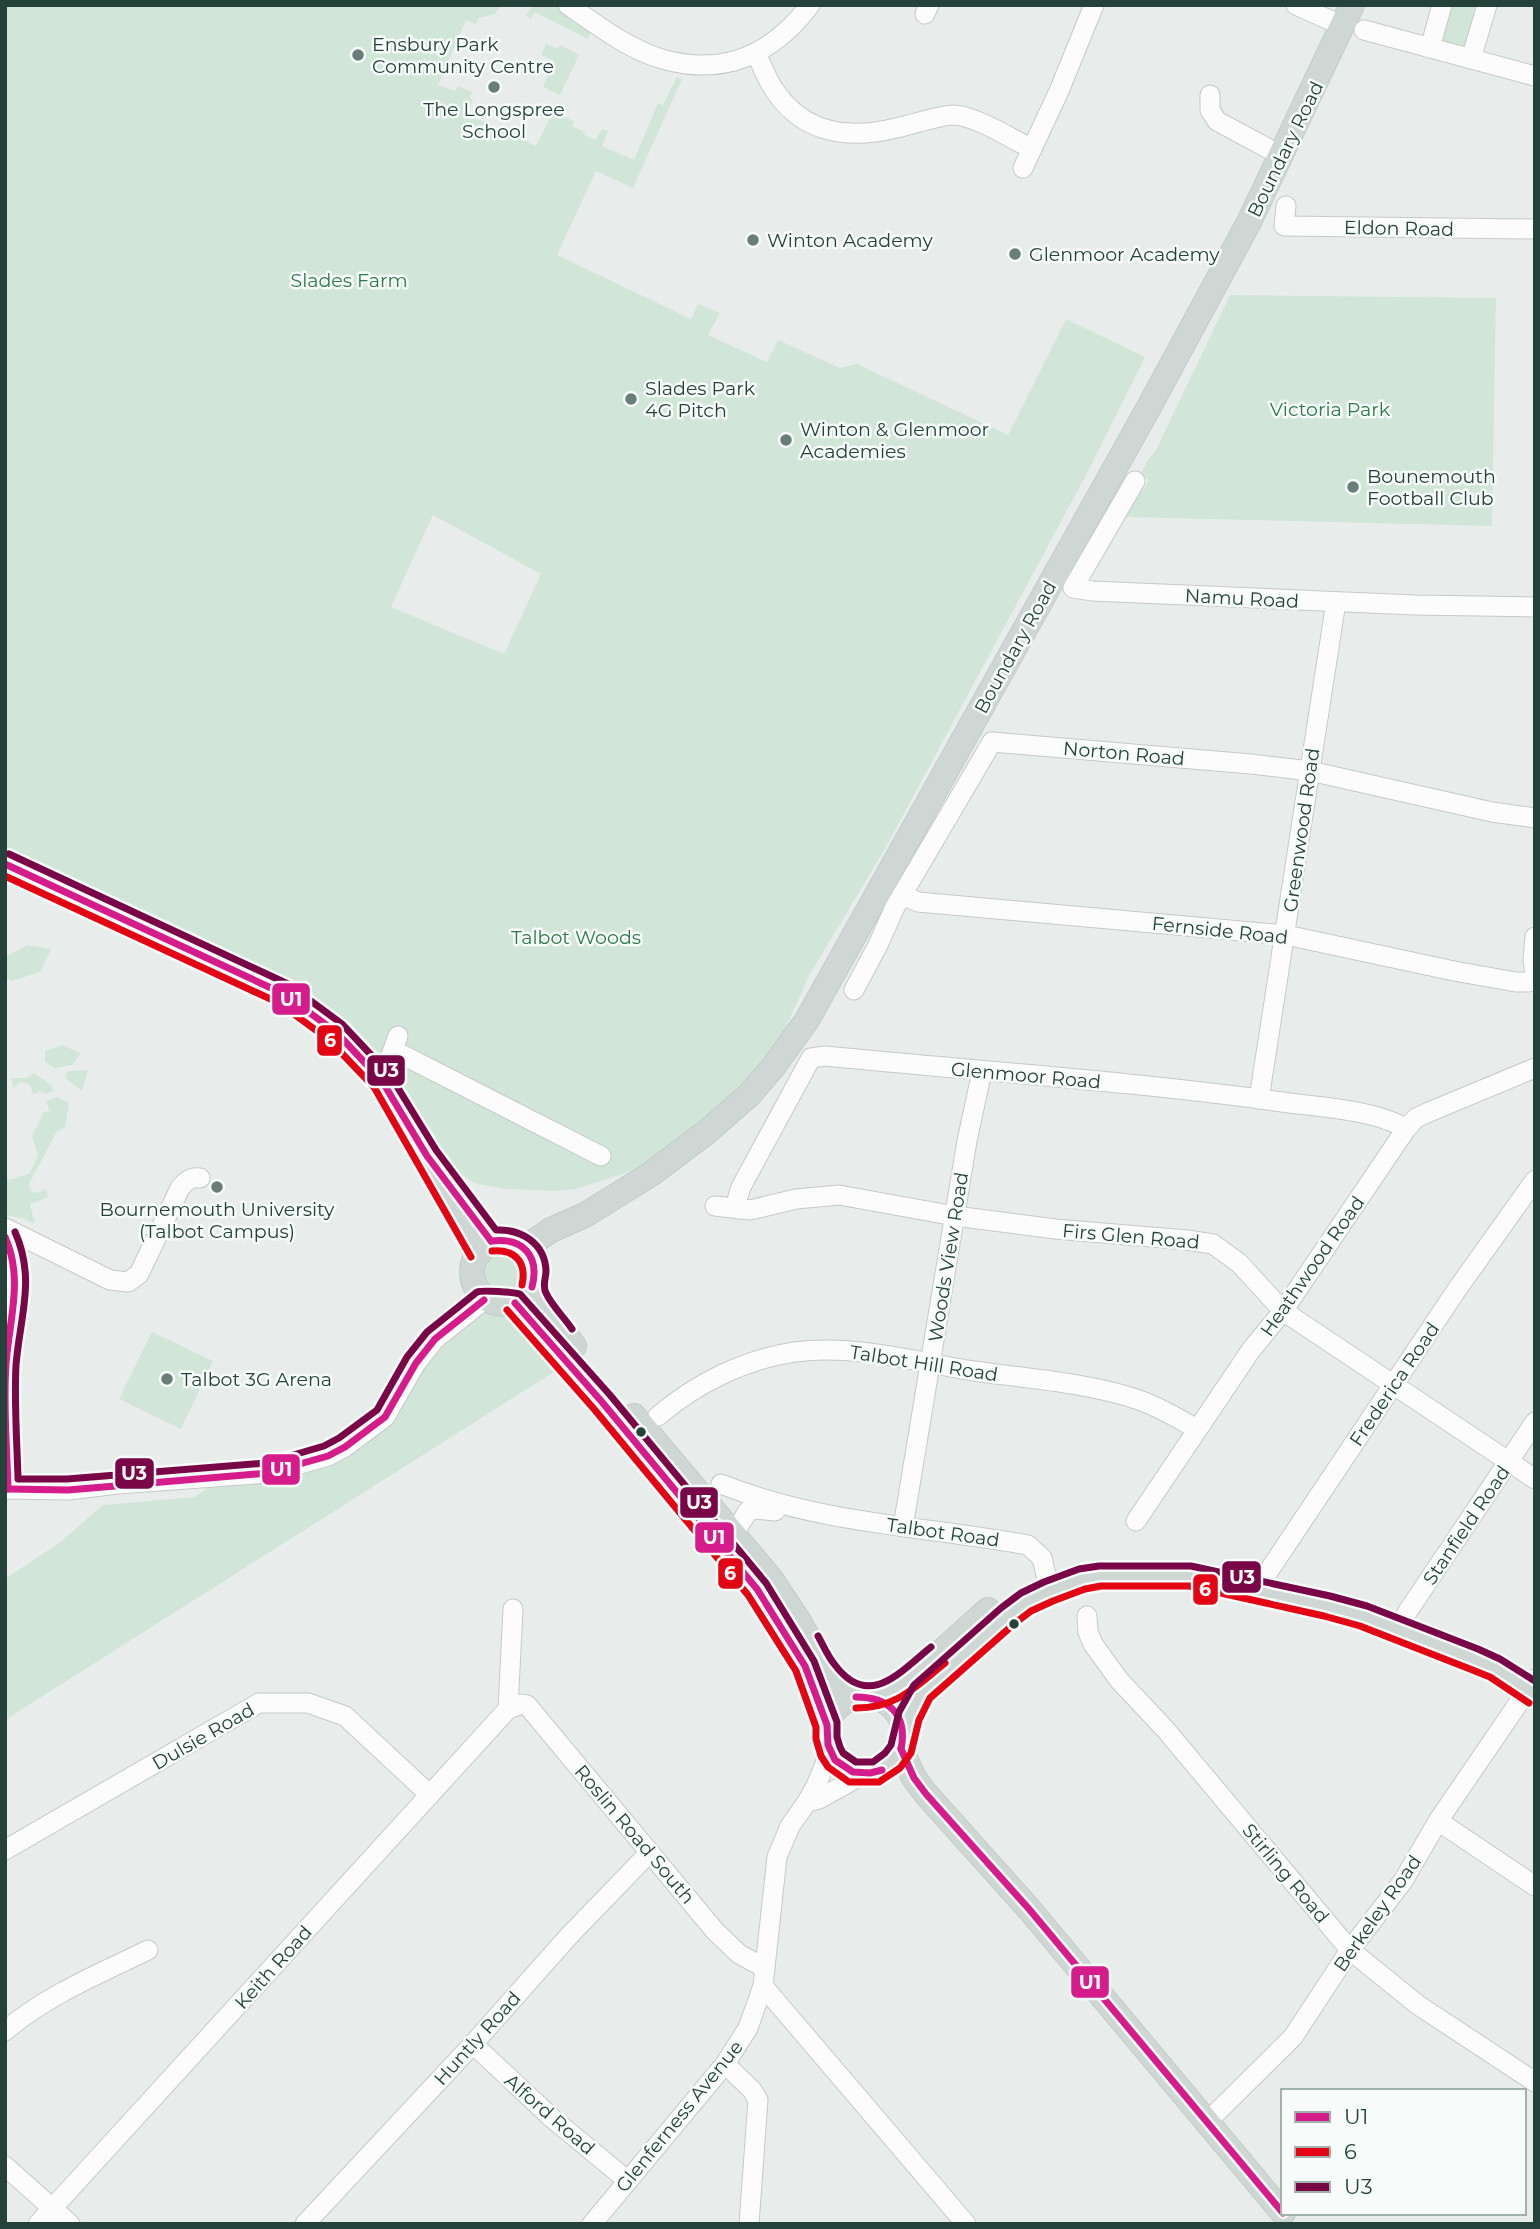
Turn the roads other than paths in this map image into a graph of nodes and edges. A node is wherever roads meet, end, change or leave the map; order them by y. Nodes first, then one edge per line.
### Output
1 (568, 5) edge
2 (810, 5) edge
3 (1094, 5) edge
4 (1442, 5) edge
5 (1487, 5) edge
6 (1332, 14) edge
7 (1430, 48) junction
8 (756, 54) junction
9 (1471, 59) junction
10 (1535, 76) edge
11 (1210, 94) dead end
12 (1032, 149) junction
13 (1282, 156) junction
14 (1023, 168) dead end
15 (1286, 206) dead end
16 (1535, 229) edge
17 (1135, 481) dead end
18 (1336, 602) junction
19 (1535, 607) edge
20 (1310, 771) junction
21 (1535, 818) edge
22 (5, 864) edge
23 (902, 895) junction
24 (1286, 935) junction
25 (1535, 937) edge
26 (1535, 977) edge
27 (854, 990) dead end
28 (1535, 1068) edge
29 (982, 1071) junction
30 (382, 1081) junction
31 (1259, 1099) junction
32 (1406, 1129) junction
33 (601, 1156) dead end
34 (200, 1178) dead end
35 (1535, 1180) edge
36 (715, 1206) dead end
37 (738, 1209) junction
38 (955, 1216) junction
39 (5, 1228) edge
40 (5, 1236) edge
41 (485, 1247) junction
42 (529, 1253) junction
43 (481, 1295) junction
44 (524, 1295) junction
45 (1283, 1311) junction
46 (8, 1328) edge
47 (930, 1364) junction
48 (1395, 1384) junction
49 (5, 1413) edge
50 (658, 1416) dead end
51 (1535, 1422) edge
52 (1197, 1429) junction
53 (1508, 1461) junction
54 (1535, 1479) edge
55 (721, 1484) dead end
56 (7, 1489) edge
57 (822, 1515) junction
58 (1136, 1521) dead end
59 (903, 1527) junction
60 (734, 1534) junction
61 (1046, 1575) junction
62 (1190, 1576) junction
63 (1258, 1591) junction
64 (513, 1609) dead end
65 (1087, 1616) dead end
66 (1398, 1629) junction
67 (1532, 1688) edge
68 (864, 1697) junction
69 (508, 1709) junction
70 (827, 1725) junction
71 (902, 1742) junction
72 (830, 1751) junction
73 (873, 1772) junction
74 (926, 1794) junction
75 (430, 1795) junction
76 (807, 1802) junction
77 (1438, 1821) junction
78 (5, 1850) edge
79 (650, 1852) junction
80 (1535, 1886) edge
81 (148, 1950) dead end
82 (1350, 1950) junction
83 (764, 1977) junction
84 (5, 2031) edge
85 (473, 2044) junction
86 (724, 2064) junction
87 (1535, 2082) edge
88 (1208, 2121) junction
89 (5, 2166) edge
90 (628, 2181) junction
91 (52, 2208) junction
92 (1281, 2211) edge
93 (38, 2224) edge
94 (70, 2224) edge
95 (305, 2224) edge
96 (592, 2224) edge
97 (749, 2224) edge
98 (966, 2224) edge

1 - 8 street
2 - 8 street
3 - 12 street
4 - 7 street
5 - 9 street
6 - 7 street
6 - 13 main road, Boundary Road
7 - 9 street
8 - 12 street
9 - 10 street
11 - 13 street
12 - 14 street
13 - 42 main road, Boundary Road
15 - 16 street, Eldon Road
17 - 18 street, Namu Road
18 - 19 street, Namu Road
18 - 20 street, Greenwood Road
20 - 21 street, Norton Road
20 - 23 street, Norton Road
20 - 24 street, Greenwood Road
22 - 30 main road
23 - 24 street, Fernside Road
23 - 27 street, Norton Road
24 - 26 street, Fernside Road
24 - 31 street, Greenwood Road
25 - 26 street
28 - 32 street, Heathwood Road
29 - 31 street, Glenmoor Road
29 - 37 street, Glenmoor Road
29 - 38 street, Woods View Road
30 - 33 street
30 - 41 main road
31 - 32 street, Glenmoor Road
32 - 45 street, Heathwood Road
34 - 39 street
35 - 48 street, Frederica Road
36 - 37 street, Firs Glen Road
37 - 38 street, Firs Glen Road
38 - 45 street, Firs Glen Road
38 - 47 street, Woods View Road
40 - 46 street
41 - 42 main road
41 - 43 main road
42 - 44 main road
43 - 44 main road
43 - 56 street
44 - 60 main road
44 - 70 main road
45 - 48 street, Firs Glen Road
45 - 52 street, Heathwood Road
46 - 49 street
47 - 50 street, Talbot Hill Road
47 - 52 street, Talbot Hill Road
47 - 59 street, Woods View Road
48 - 53 street, Firs Glen Road
48 - 63 street, Frederica Road
49 - 56 street
51 - 53 street, Stanfield Road
52 - 58 street, Heathwood Road
53 - 54 street, Firs Glen Road
53 - 66 street, Stanfield Road
55 - 57 street, Talbot Road
57 - 59 street, Talbot Road
57 - 60 street, Talbot Road
59 - 61 street, Talbot Road
60 - 68 main road
61 - 62 main road
61 - 68 main road
62 - 63 main road
62 - 71 main road
63 - 66 main road
64 - 69 street
65 - 82 street, Stirling Road
66 - 67 main road
67 - 77 street, Berkeley Road
68 - 70 main road
68 - 71 main road
69 - 75 street, Keith Road
69 - 79 street, Roslin Road South
70 - 72 main road
71 - 73 main road
71 - 74 main road
72 - 73 main road
72 - 76 street, Glenferness Avenue
73 - 74 main road
73 - 76 street
74 - 88 main road
75 - 78 street, Dulsie Road
75 - 91 street, Keith Road
76 - 83 street, Glenferness Avenue
77 - 80 street
77 - 82 street, Berkeley Road
79 - 83 street, Roslin Road South
79 - 85 street, Huntly Road
81 - 84 street
82 - 87 street, Stirling Road
82 - 88 street, Berkeley Road
83 - 86 street, Glenferness Avenue
83 - 98 street, Roslin Road South
85 - 90 street, Alford Road
85 - 95 street, Huntly Road
86 - 90 street, Glenferness Avenue
86 - 97 street
88 - 92 main road
89 - 91 street
90 - 96 street, Glenferness Avenue
91 - 93 street, Keith Road
91 - 94 street

